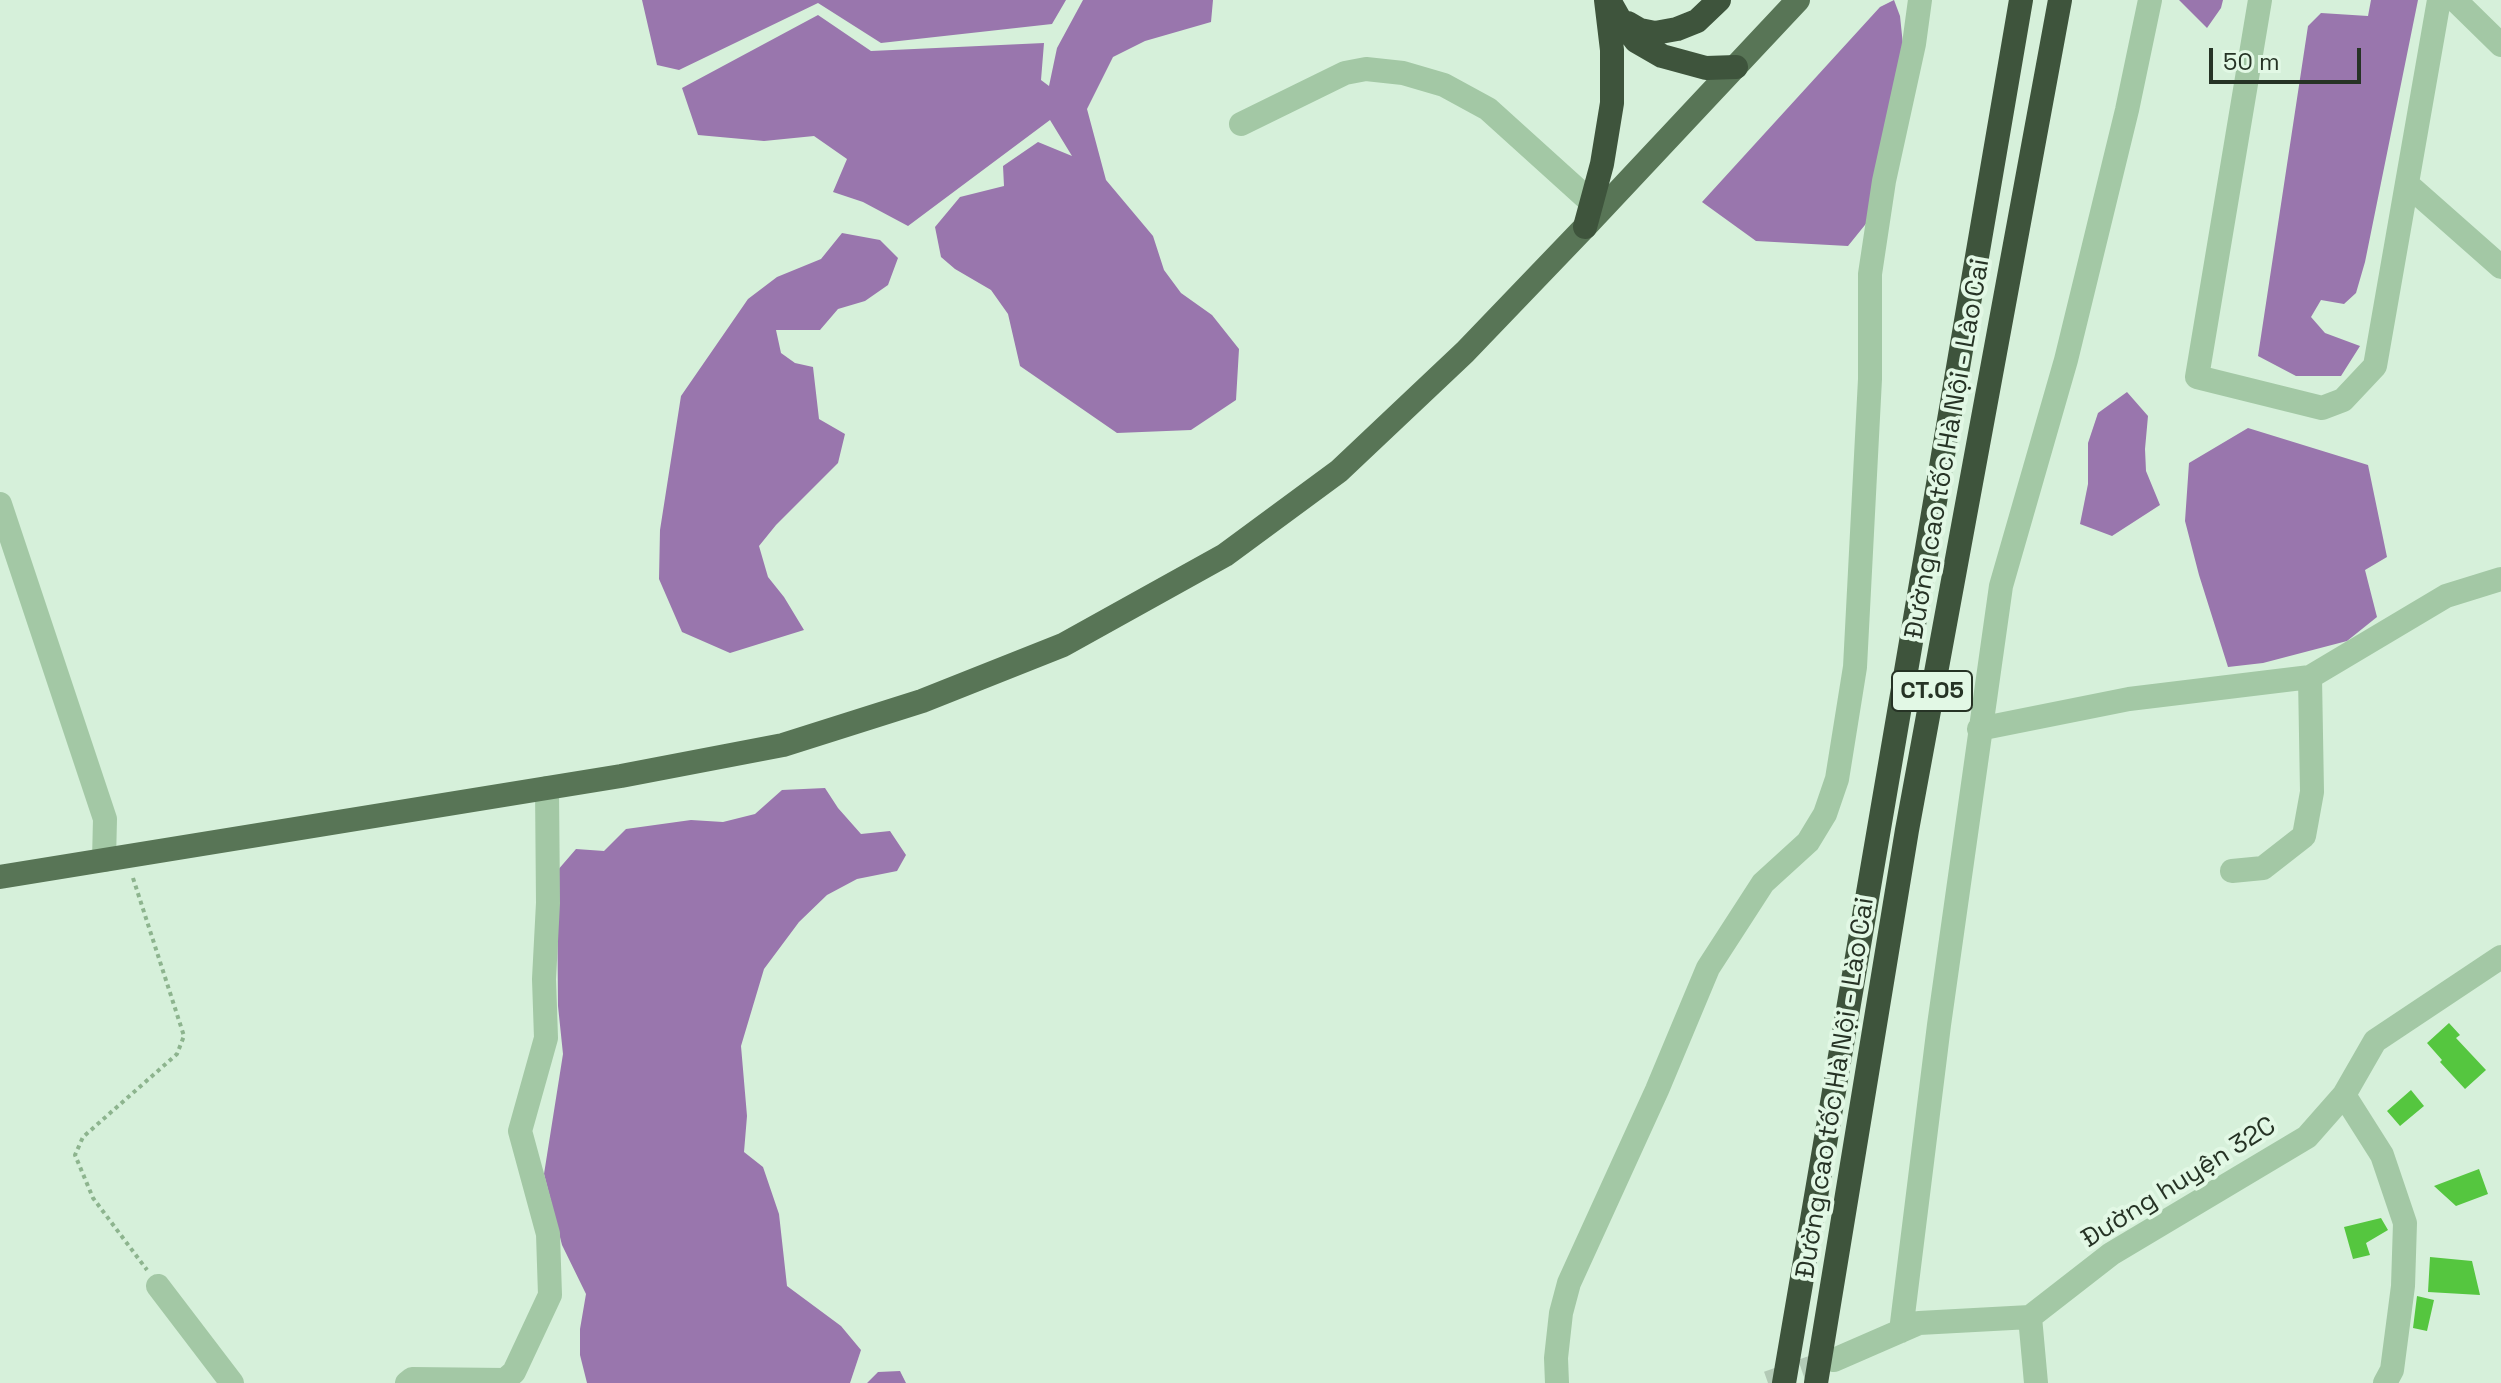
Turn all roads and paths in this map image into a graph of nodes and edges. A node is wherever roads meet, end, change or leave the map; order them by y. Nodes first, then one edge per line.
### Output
1 (1719, 0) edge
2 (1798, 0) edge
3 (1920, 0) edge
4 (2021, 0) edge
5 (2060, 0) edge
6 (2150, 0) edge
7 (2260, 0) edge
8 (2439, 0) edge
9 (2455, 0) edge
10 (1611, 6) edge
11 (2501, 45) edge
12 (1736, 67) junction
13 (1241, 124) dead end
14 (2407, 184) junction
15 (1592, 203) junction
16 (1585, 227) junction
17 (2501, 267) edge
18 (0, 504) edge
19 (2501, 579) edge
20 (2310, 677) junction
21 (1979, 729) junction
22 (547, 788) junction
23 (115, 858) junction
24 (2232, 871) dead end
25 (0, 877) edge
26 (2501, 957) edge
27 (2344, 1095) junction
28 (158, 1286) joint
29 (2030, 1317) junction
30 (1901, 1331) junction
31 (1834, 1360) tunnel mouth
32 (221, 1380) edge
33 (407, 1383) edge
34 (1557, 1383) edge
35 (1784, 1383) edge
36 (1816, 1383) edge
37 (2036, 1383) edge
38 (2385, 1383) edge

1 - 10 highway
2 - 12 main road
3 - 34 street
4 - 35 highway, Đường cao tốc Hà Nội - Lào Cai / CT.05
5 - 36 highway, Đường cao tốc Hà Nội - Lào Cai / CT.05
6 - 21 street
7 - 14 street
8 - 14 street
9 - 11 street
10 - 12 highway
10 - 15 highway
12 - 16 main road
13 - 15 street
14 - 17 street
15 - 16 highway
16 - 22 main road
18 - 23 street
19 - 20 street
20 - 21 street
20 - 24 street
21 - 30 street
22 - 23 main road
22 - 33 street
23 - 25 main road
23 - 28 path
26 - 27 street, Đường huyện 32C
27 - 29 street, Đường huyện 32C
27 - 38 street
28 - 32 street
29 - 30 street
29 - 37 street
30 - 31 street

